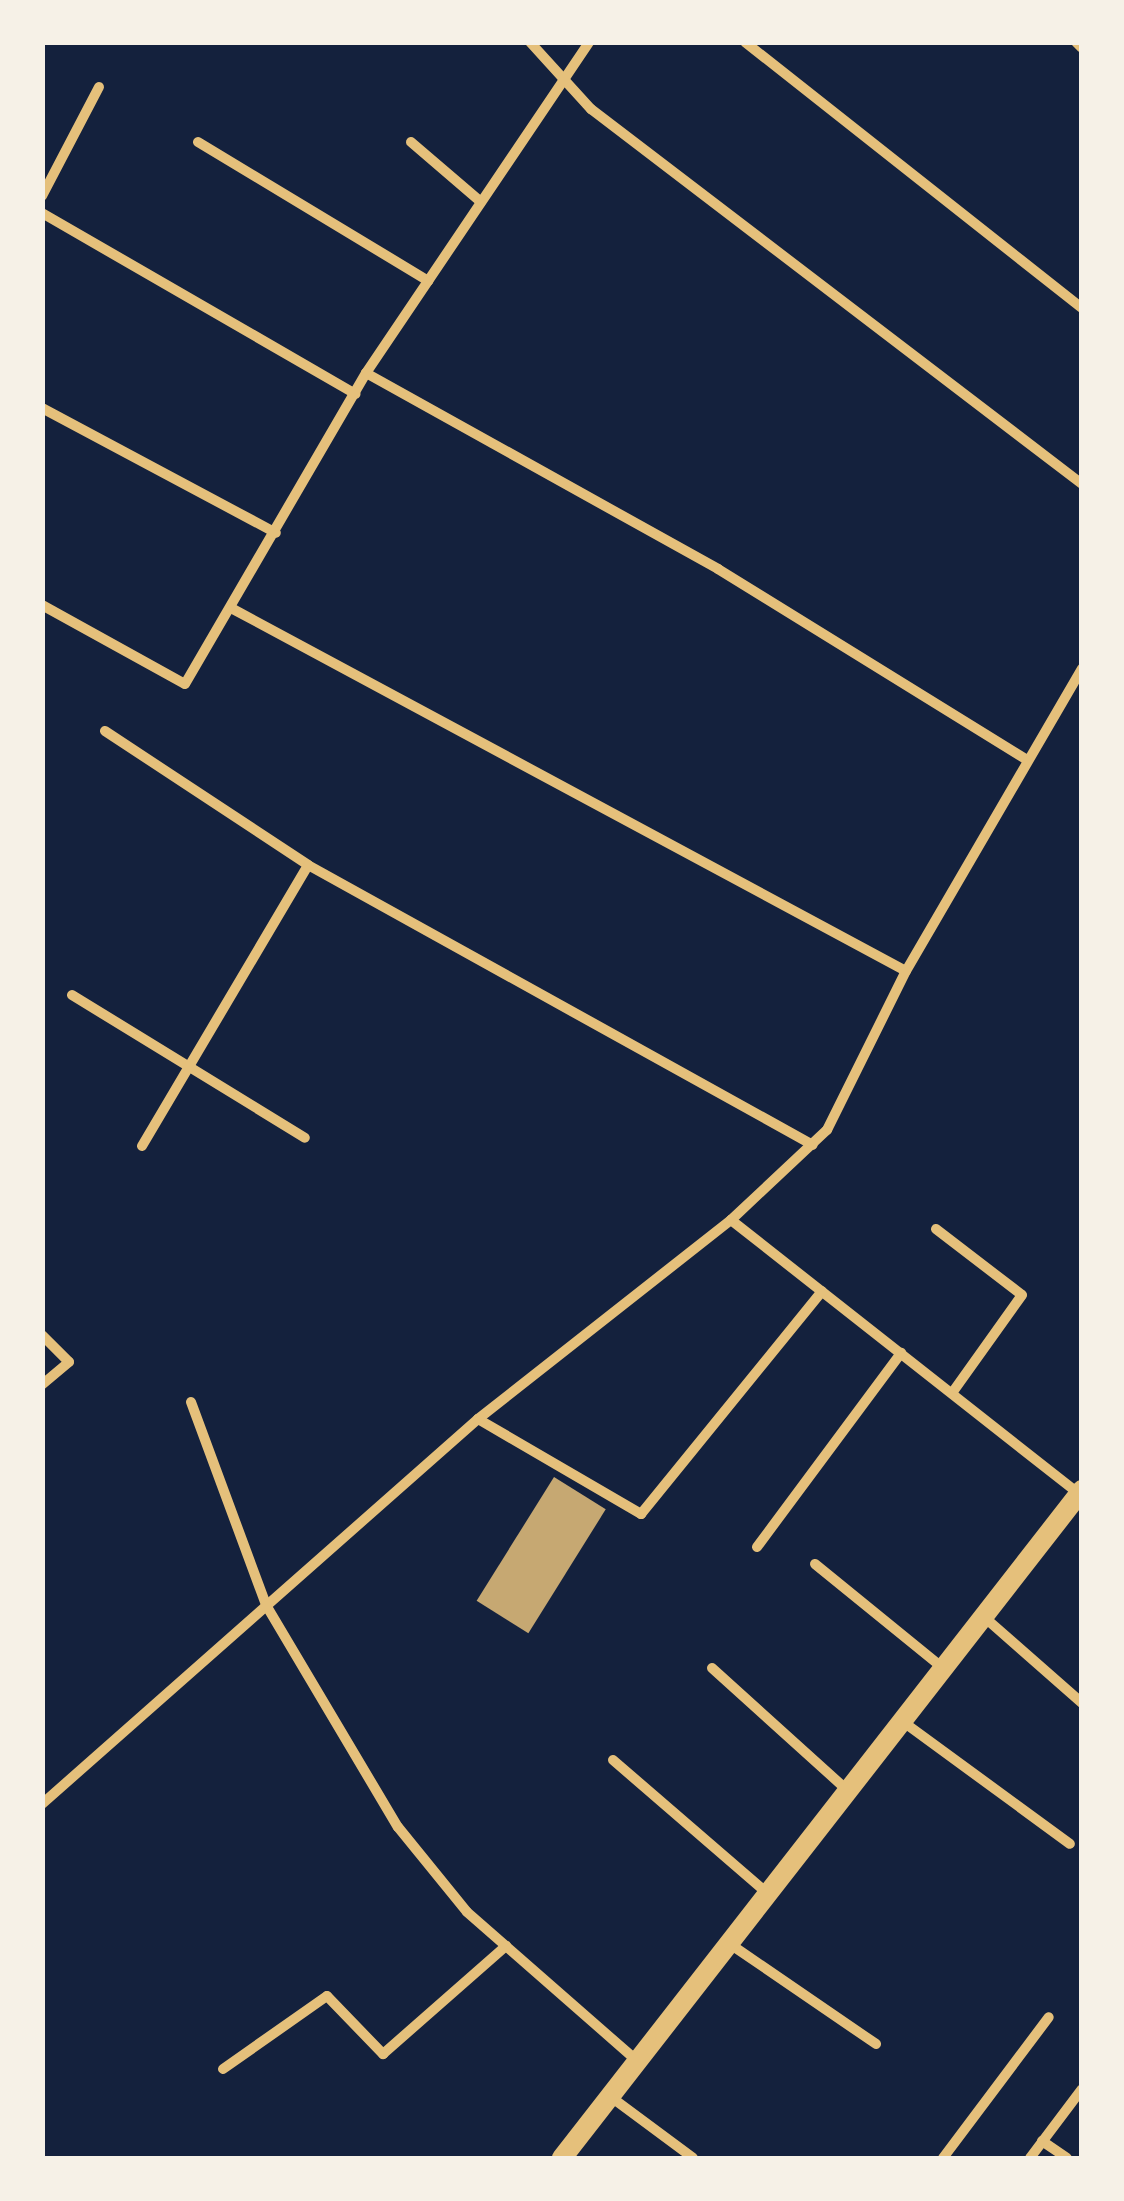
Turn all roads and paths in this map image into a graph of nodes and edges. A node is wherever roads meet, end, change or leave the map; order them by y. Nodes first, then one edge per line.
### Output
1 (530, 42) edge
2 (589, 42) edge
3 (745, 42) edge
4 (1076, 42) edge
5 (1082, 48) edge
6 (562, 81) junction
7 (99, 88) dead end
8 (198, 142) dead end
9 (410, 142) dead end
10 (42, 196) edge
11 (480, 202) junction
12 (42, 213) edge
13 (428, 281) junction
14 (1082, 308) edge
15 (366, 372) junction
16 (355, 394) junction
17 (42, 408) edge
18 (1082, 484) edge
19 (276, 533) junction
20 (42, 605) edge
21 (231, 608) junction
22 (1082, 668) edge
23 (105, 731) dead end
24 (1026, 759) junction
25 (308, 866) junction
26 (906, 971) junction
27 (72, 995) dead end
28 (187, 1069) junction
29 (304, 1138) dead end
30 (813, 1144) junction
31 (142, 1146) dead end
32 (731, 1220) junction
33 (936, 1230) dead end
34 (822, 1291) junction
35 (42, 1335) edge
36 (901, 1353) junction
37 (42, 1385) edge
38 (952, 1394) junction
39 (191, 1402) dead end
40 (478, 1419) junction
41 (1081, 1493) edge
42 (757, 1547) dead end
43 (815, 1564) dead end
44 (266, 1605) junction
45 (983, 1616) junction
46 (712, 1668) dead end
47 (943, 1668) junction
48 (1082, 1703) edge
49 (902, 1721) junction
50 (613, 1760) dead end
51 (848, 1790) junction
52 (42, 1804) edge
53 (1070, 1844) dead end
54 (768, 1894) junction
55 (730, 1944) junction
56 (506, 1946) junction
57 (1049, 2017) dead end
58 (876, 2044) dead end
59 (638, 2062) junction
60 (223, 2069) dead end
61 (1082, 2089) edge
62 (610, 2096) junction
63 (1042, 2142) junction
64 (562, 2158) edge
65 (693, 2158) edge
66 (943, 2158) edge
67 (1030, 2158) edge
68 (1066, 2158) edge

1 - 6 street
2 - 6 street
3 - 14 street
4 - 5 street
6 - 11 street
6 - 18 street
7 - 10 street
8 - 13 street
9 - 11 street
11 - 13 street
12 - 16 street
13 - 15 street
15 - 16 street
15 - 24 street
16 - 19 street
17 - 19 street
19 - 21 street
20 - 21 street
21 - 26 street
22 - 24 street
23 - 25 street
24 - 26 street
25 - 28 street
25 - 30 street
26 - 30 street
27 - 28 street
28 - 29 street
28 - 31 street
30 - 32 street
32 - 34 street
32 - 40 street
33 - 38 street
34 - 36 street
34 - 40 street
35 - 37 street
36 - 38 street
36 - 42 street
38 - 41 street
39 - 44 street
40 - 44 street
41 - 45 main road
43 - 47 street
44 - 52 street
44 - 56 street
45 - 47 main road
45 - 48 street
46 - 51 street
47 - 49 main road
49 - 51 main road
49 - 53 street
50 - 54 street
51 - 54 main road
54 - 55 main road
55 - 58 street
55 - 59 main road
56 - 59 street
56 - 60 street
57 - 66 street
59 - 62 main road
61 - 63 street
62 - 64 main road
62 - 65 street
63 - 67 street
63 - 68 street

